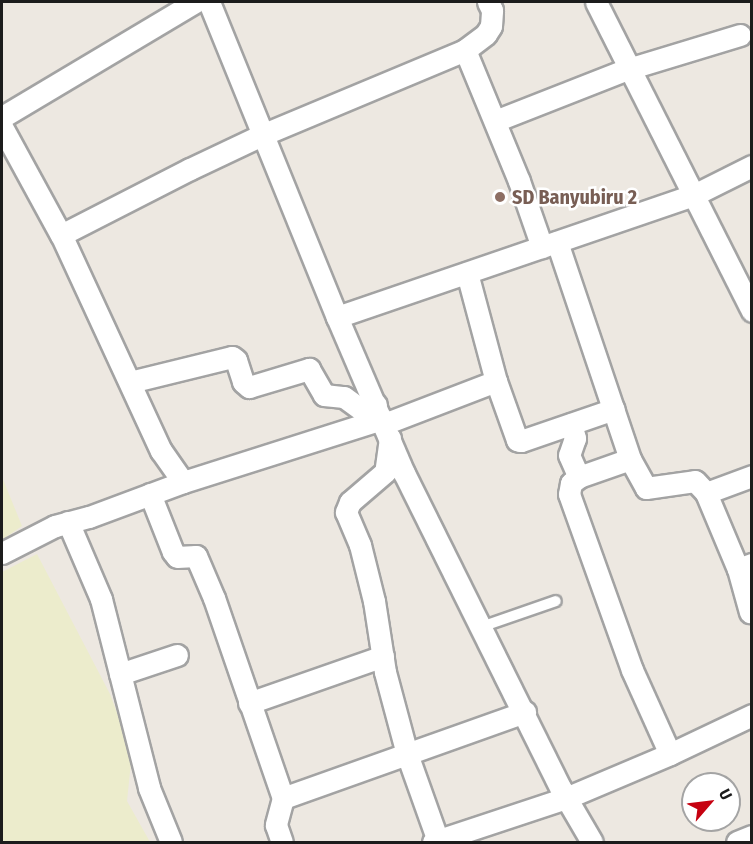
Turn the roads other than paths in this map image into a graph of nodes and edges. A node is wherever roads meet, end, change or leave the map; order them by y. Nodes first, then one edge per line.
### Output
1 (195, 2) edge
2 (209, 2) edge
3 (488, 2) edge
4 (596, 2) edge
5 (740, 35) dead end
6 (465, 50) junction
7 (628, 69) junction
8 (2, 117) edge
9 (495, 121) junction
10 (2, 127) edge
11 (262, 135) junction
12 (752, 166) edge
13 (694, 195) junction
14 (61, 236) junction
15 (550, 244) junction
16 (466, 273) junction
17 (752, 311) edge
18 (337, 317) junction
19 (496, 381) junction
20 (130, 382) junction
21 (614, 409) junction
22 (383, 421) junction
23 (571, 424) junction
24 (630, 459) junction
25 (752, 476) edge
26 (579, 477) junction
27 (183, 482) junction
28 (706, 493) junction
29 (150, 494) junction
30 (68, 522) junction
31 (2, 553) edge
32 (745, 567) edge
33 (556, 600) dead end
34 (750, 612) edge
35 (481, 627) junction
36 (177, 655) dead end
37 (383, 656) junction
38 (120, 674) junction
39 (249, 704) junction
40 (525, 712) junction
41 (751, 717) edge
42 (407, 754) junction
43 (670, 754) junction
44 (283, 798) junction
45 (566, 798) junction
46 (752, 836) edge
47 (436, 842) edge
48 (171, 843) edge
49 (282, 843) edge
50 (592, 843) edge
51 (737, 843) edge

1 - 8 street
2 - 11 street
3 - 6 street
4 - 7 street
5 - 7 street
6 - 9 street
6 - 11 street
7 - 9 street
7 - 13 street
9 - 15 street
10 - 14 street
11 - 14 street
11 - 18 street
12 - 13 street
13 - 15 street
13 - 17 street
14 - 20 street
15 - 16 street
15 - 21 street
16 - 18 street
16 - 19 street
18 - 22 street
19 - 22 street
19 - 23 street
20 - 22 street
20 - 27 street
21 - 23 street
21 - 24 street
22 - 27 street
22 - 35 street
22 - 37 street
23 - 26 street
24 - 26 street
24 - 28 street
25 - 28 street
26 - 43 street
27 - 29 street
28 - 32 street
29 - 30 street
29 - 39 street
30 - 31 street
30 - 38 street
32 - 34 street
33 - 35 lane
35 - 40 street
36 - 38 street
37 - 39 street
37 - 42 street
38 - 48 street
39 - 44 street
40 - 42 street
40 - 45 street
41 - 43 street
42 - 44 street
42 - 47 street
43 - 45 street
44 - 49 street
45 - 47 street
45 - 50 street
46 - 51 street

